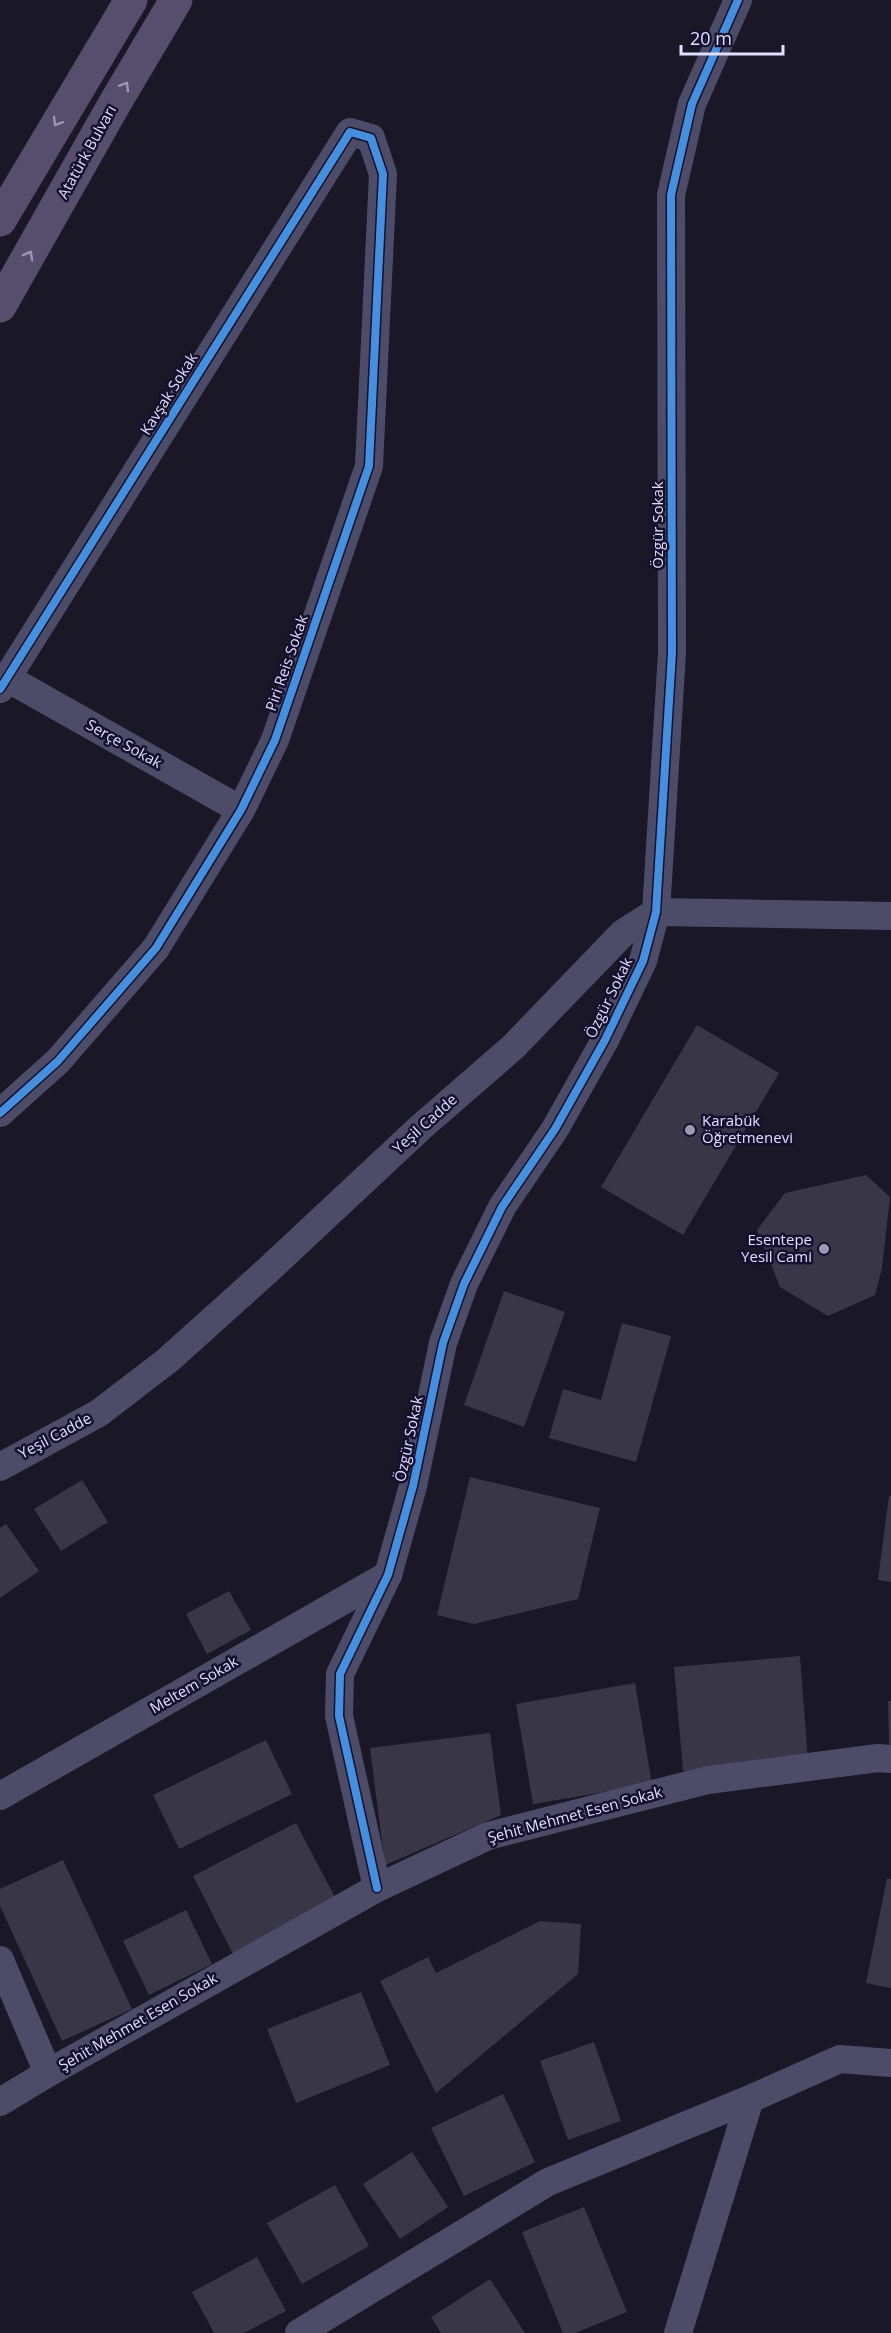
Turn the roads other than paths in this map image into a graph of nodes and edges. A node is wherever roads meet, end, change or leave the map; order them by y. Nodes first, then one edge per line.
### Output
1 (131, 0) edge
2 (176, 0) edge
3 (738, 0) edge
4 (371, 138) joint
5 (0, 220) edge
6 (0, 306) edge
7 (3, 684) edge
8 (242, 810) junction
9 (656, 912) junction
10 (891, 916) edge
11 (0, 1113) edge
12 (0, 1467) edge
13 (388, 1575) junction
14 (891, 1759) edge
15 (0, 1796) edge
16 (376, 1888) junction
17 (0, 1960) edge
18 (891, 2063) edge
19 (48, 2073) junction
20 (750, 2099) junction
21 (0, 2102) edge
22 (299, 2333) edge
23 (678, 2333) edge

1 -> 5 main road
6 -> 2 main road, Atatürk Bulvarı
3 - 9 street, Özgür Sokak
4 - 7 street, Kavşak Sokak
4 - 8 street, Piri Reis Sokak
7 - 8 street, Serçe Sokak
8 - 11 street, Piri Reis Sokak
9 - 10 street
9 - 12 street, Yeşil Cadde
9 - 13 street, Özgür Sokak
13 - 15 street, Meltem Sokak
13 - 16 street, Özgür Sokak
14 - 16 street, Şehit Mehmet Esen Sokak
16 - 19 street, Şehit Mehmet Esen Sokak
17 - 19 street
18 - 20 street
19 - 21 street, Şehit Mehmet Esen Sokak
20 - 22 street
20 - 23 street

